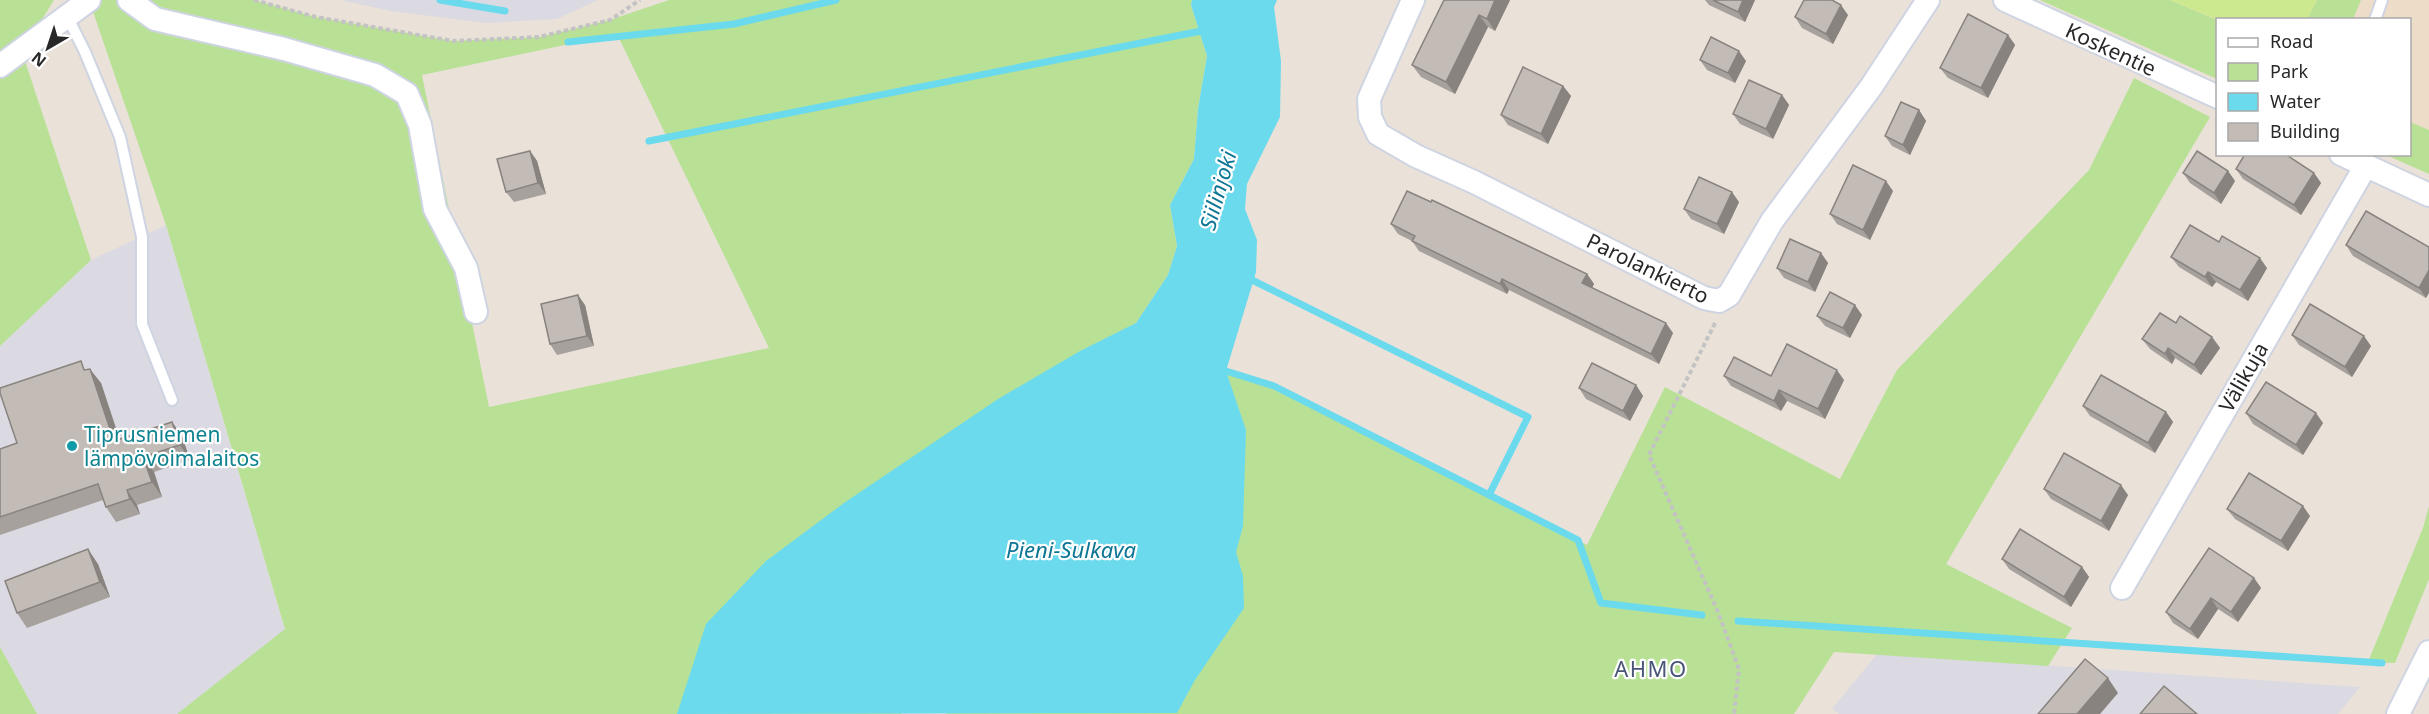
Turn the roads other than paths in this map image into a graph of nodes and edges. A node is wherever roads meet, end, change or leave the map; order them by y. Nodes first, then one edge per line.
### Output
1 (89, 0) edge
2 (129, 0) edge
3 (1413, 0) edge
4 (1928, 0) edge
5 (2005, 0) edge
6 (2382, 0) edge
7 (68, 18) junction
8 (2376, 18) edge
9 (0, 66) edge
10 (2216, 97) edge
11 (2345, 156) edge
12 (2365, 167) junction
13 (2429, 195) edge
14 (476, 312) dead end
15 (172, 400) dead end
16 (2122, 588) dead end
17 (2429, 652) edge
18 (2398, 714) edge

1 - 7 street
2 - 14 street
3 - 4 street, Parolankierto
5 - 10 street, Koskentie
6 - 8 lane
7 - 9 street
7 - 15 lane
11 - 12 street
12 - 13 street
12 - 16 street, Välikuja
17 - 18 street

